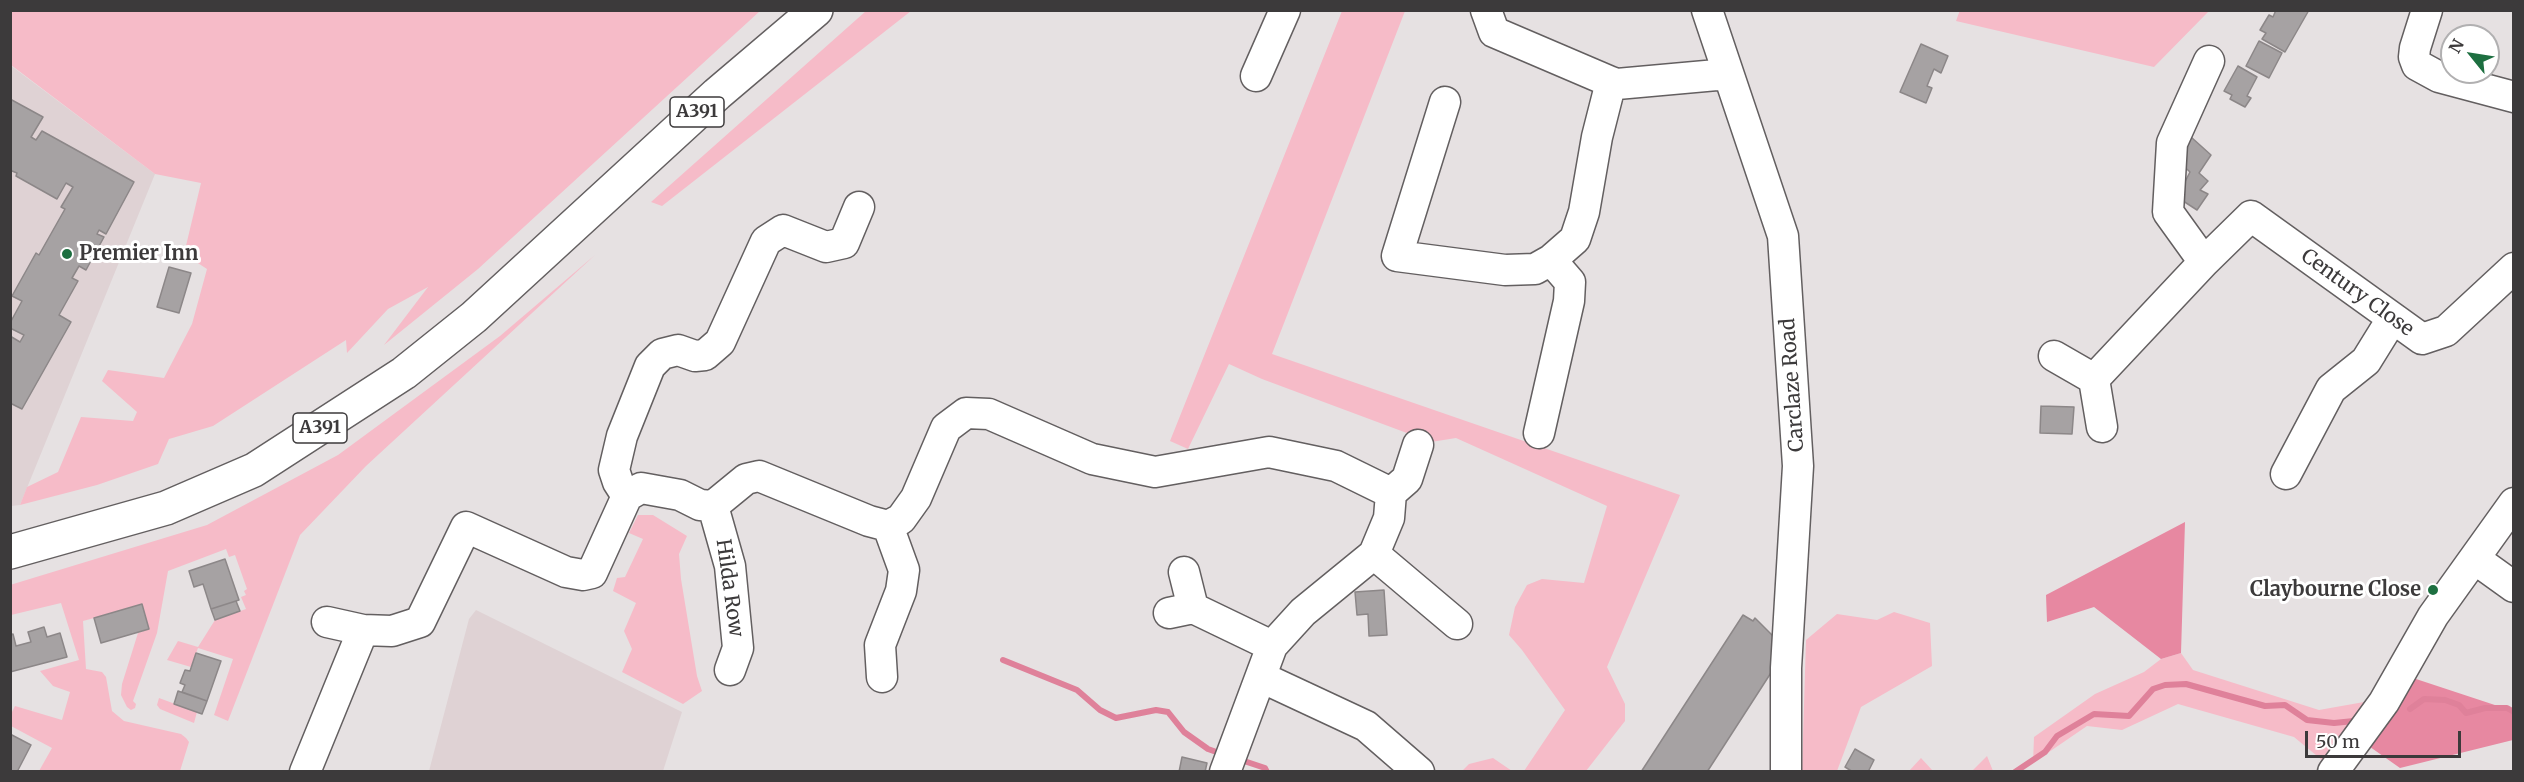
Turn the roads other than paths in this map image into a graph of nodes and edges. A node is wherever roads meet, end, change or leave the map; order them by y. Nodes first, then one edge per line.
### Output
1 (816, 10) edge
2 (1285, 10) edge
3 (1486, 10) edge
4 (1707, 10) edge
5 (2427, 10) edge
6 (2209, 61) dead end
7 (1728, 74) junction
8 (1256, 76) dead end
9 (1611, 82) junction
10 (2514, 97) edge
11 (1445, 102) dead end
12 (859, 207) dead end
13 (1551, 260) junction
14 (2204, 262) junction
15 (2514, 268) edge
16 (2392, 319) junction
17 (2054, 356) dead end
18 (2094, 379) junction
19 (2102, 427) dead end
20 (1539, 433) dead end
21 (1418, 445) dead end
22 (2286, 474) dead end
23 (1391, 493) junction
24 (627, 496) junction
25 (2514, 503) edge
26 (713, 506) junction
27 (888, 526) junction
28 (10, 552) edge
29 (1374, 554) junction
30 (2475, 559) junction
31 (1184, 572) dead end
32 (2514, 587) edge
33 (327, 622) dead end
34 (1457, 624) dead end
35 (363, 630) junction
36 (1272, 646) junction
37 (730, 670) dead end
38 (1261, 676) junction
39 (882, 677) dead end
40 (1228, 761) edge
41 (305, 771) edge
42 (1419, 771) edge
43 (1785, 771) edge
44 (2333, 771) edge

1 - 28 highway, A391
2 - 8 street
3 - 9 street
4 - 7 street, Carclaze Road
5 - 10 street
6 - 14 street
7 - 9 street
7 - 43 street, Carclaze Road
9 - 13 street
11 - 13 street
12 - 24 street
13 - 20 street
14 - 16 street, Century Close
14 - 18 street
15 - 16 street, Century Close
16 - 22 street
17 - 18 street
18 - 19 street
21 - 23 street
23 - 27 street
23 - 29 street
24 - 26 street
24 - 35 street
25 - 30 street
26 - 27 street
26 - 37 street, Hilda Row
27 - 39 street
29 - 34 street
29 - 36 street
30 - 32 street
30 - 44 street
31 - 36 street
33 - 35 street
35 - 41 street
36 - 38 street
38 - 40 street
38 - 42 street

